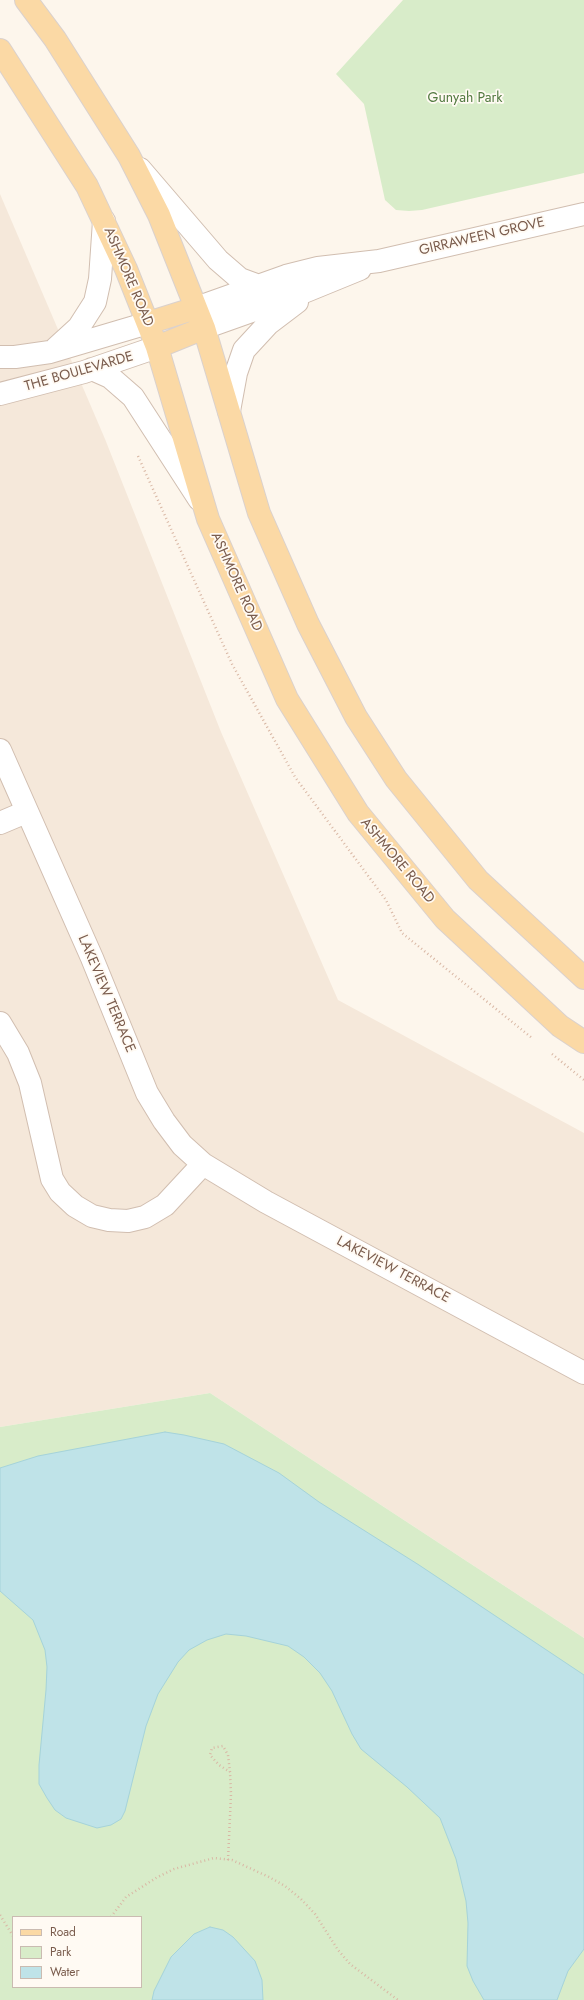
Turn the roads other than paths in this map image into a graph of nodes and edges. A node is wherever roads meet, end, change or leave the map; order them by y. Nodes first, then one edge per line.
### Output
1 (26, 0) edge
2 (0, 50) edge
3 (129, 156) junction
4 (584, 214) edge
5 (104, 221) junction
6 (379, 261) junction
7 (330, 282) junction
8 (259, 286) junction
9 (200, 318) junction
10 (148, 323) junction
11 (157, 347) junction
12 (50, 352) junction
13 (0, 357) edge
14 (92, 369) junction
15 (0, 394) edge
16 (229, 411) junction
17 (205, 508) junction
18 (0, 750) edge
19 (26, 812) junction
20 (0, 823) edge
21 (584, 978) edge
22 (0, 1023) edge
23 (584, 1042) edge
24 (203, 1164) junction
25 (584, 1373) edge

1 - 3 main road
2 - 5 main road, ASHMORE ROAD
3 - 8 street
3 - 9 main road
4 - 6 street, GIRRAWEEN GROVE
5 - 10 main road, ASHMORE ROAD
5 - 12 street
6 - 7 street, GIRRAWEEN GROVE
6 - 8 street, GIRRAWEEN GROVE
7 - 9 street, GIRRAWEEN GROVE
7 - 16 street
8 - 9 street, GIRRAWEEN GROVE
9 - 10 main road
9 - 11 main road
9 - 16 main road
10 - 11 main road, ASHMORE ROAD
10 - 12 street, THE BOULEVARDE
11 - 14 street, THE BOULEVARDE
11 - 17 main road, ASHMORE ROAD
12 - 13 street, THE BOULEVARDE
14 - 15 street, THE BOULEVARDE
14 - 17 street
16 - 21 main road
17 - 23 main road, ASHMORE ROAD
18 - 19 street, LAKEVIEW TERRACE
19 - 20 street
19 - 24 street, LAKEVIEW TERRACE
22 - 24 street
24 - 25 street, LAKEVIEW TERRACE

